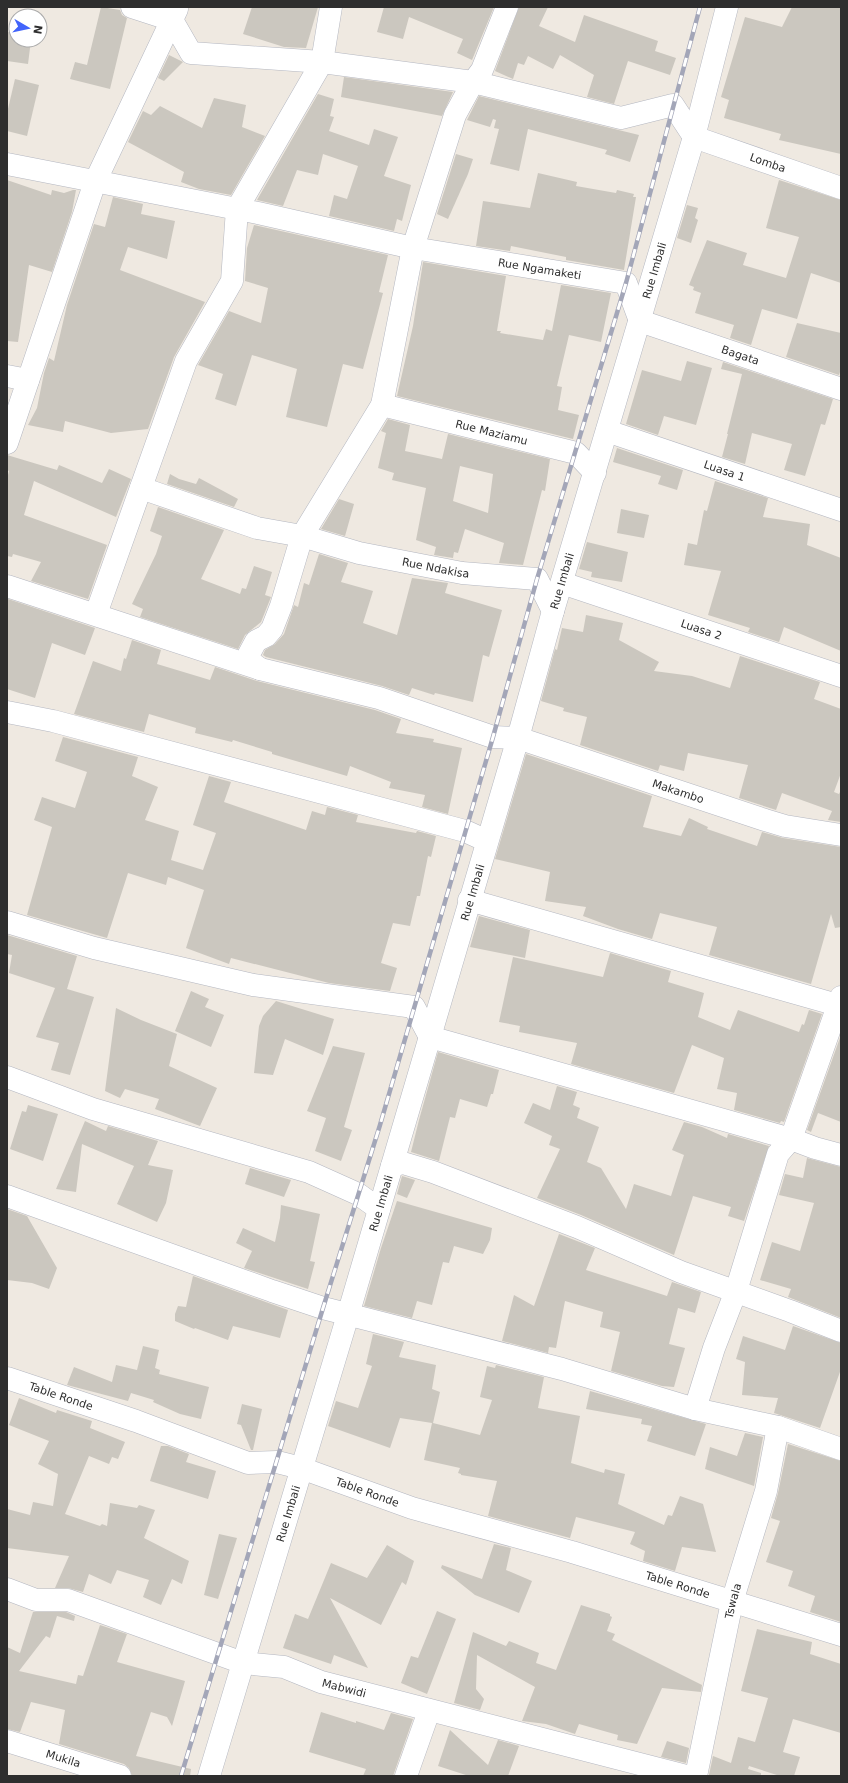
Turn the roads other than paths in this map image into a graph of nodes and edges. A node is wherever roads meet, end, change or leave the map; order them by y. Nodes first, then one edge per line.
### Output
1 (132, 7) edge
2 (331, 7) edge
3 (507, 7) edge
4 (727, 7) edge
5 (175, 14) edge
6 (322, 62) junction
7 (473, 82) junction
8 (694, 137) junction
9 (7, 164) edge
10 (95, 182) junction
11 (841, 188) edge
12 (237, 209) junction
13 (413, 248) junction
14 (640, 321) junction
15 (7, 376) edge
16 (28, 380) junction
17 (841, 389) edge
18 (382, 405) junction
19 (607, 431) junction
20 (7, 443) edge
21 (594, 473) junction
22 (141, 488) junction
23 (841, 510) edge
24 (302, 536) junction
25 (562, 583) junction
26 (7, 586) edge
27 (553, 611) junction
28 (96, 614) junction
29 (260, 669) junction
30 (841, 676) edge
31 (7, 712) edge
32 (518, 738) junction
33 (841, 836) edge
34 (487, 841) junction
35 (469, 900) junction
36 (7, 922) edge
37 (840, 1003) edge
38 (430, 1037) junction
39 (7, 1077) edge
40 (791, 1139) junction
41 (841, 1155) edge
42 (392, 1166) junction
43 (7, 1196) edge
44 (379, 1209) junction
45 (736, 1291) junction
46 (348, 1315) junction
47 (841, 1331) edge
48 (7, 1378) edge
49 (695, 1409) junction
50 (778, 1427) junction
51 (841, 1449) edge
52 (301, 1468) junction
53 (7, 1589) edge
54 (732, 1602) junction
55 (841, 1635) edge
56 (243, 1663) junction
57 (429, 1711) junction
58 (7, 1741) edge
59 (120, 1776) edge
60 (209, 1776) edge
61 (406, 1776) edge
62 (686, 1776) edge
63 (696, 1776) edge

1 - 5 street
2 - 6 street
3 - 7 street
4 - 8 street, Rue Imbali
5 - 6 street
5 - 10 street
6 - 7 street
6 - 12 street
7 - 8 street
7 - 13 street
8 - 11 street, Lomba
8 - 14 street, Rue Imbali
9 - 10 street
10 - 12 street
10 - 16 street
12 - 13 street
12 - 22 street
13 - 14 street, Rue Ngamaketi
13 - 18 street
14 - 17 street, Bagata
14 - 19 street, Rue Imbali
15 - 16 street
16 - 20 street
18 - 21 street, Rue Maziamu
18 - 24 street
19 - 21 street, Rue Imbali
19 - 23 street, Luasa 1
21 - 25 street, Rue Imbali
22 - 24 street
22 - 28 street
24 - 27 street, Rue Ndakisa
24 - 29 street
25 - 27 street, Rue Imbali
25 - 30 street, Luasa 2
26 - 28 street, Makambo
27 - 32 street, Rue Imbali
28 - 29 street, Makambo
29 - 32 street, Makambo
31 - 34 street
32 - 33 street, Makambo
32 - 34 street, Rue Imbali
34 - 35 street, Rue Imbali
35 - 37 street
35 - 38 street, Rue Imbali
36 - 38 street
37 - 40 street
38 - 40 street
38 - 42 street, Rue Imbali
39 - 44 street
40 - 41 street
40 - 45 street
42 - 44 street, Rue Imbali
42 - 45 street
43 - 46 street
44 - 46 street, Rue Imbali
45 - 47 street
45 - 49 street
46 - 49 street
46 - 52 street, Rue Imbali
48 - 52 street, Table Ronde
49 - 50 street
50 - 51 street
50 - 54 street, Tswala
52 - 54 street, Table Ronde
52 - 56 street, Rue Imbali
53 - 56 street, Mabwidi
54 - 55 street, Table Ronde
54 - 63 street, Tswala
56 - 57 street, Mabwidi
56 - 60 street, Rue Imbali
57 - 61 street
57 - 62 street, Mabwidi
58 - 59 street, Mukila

